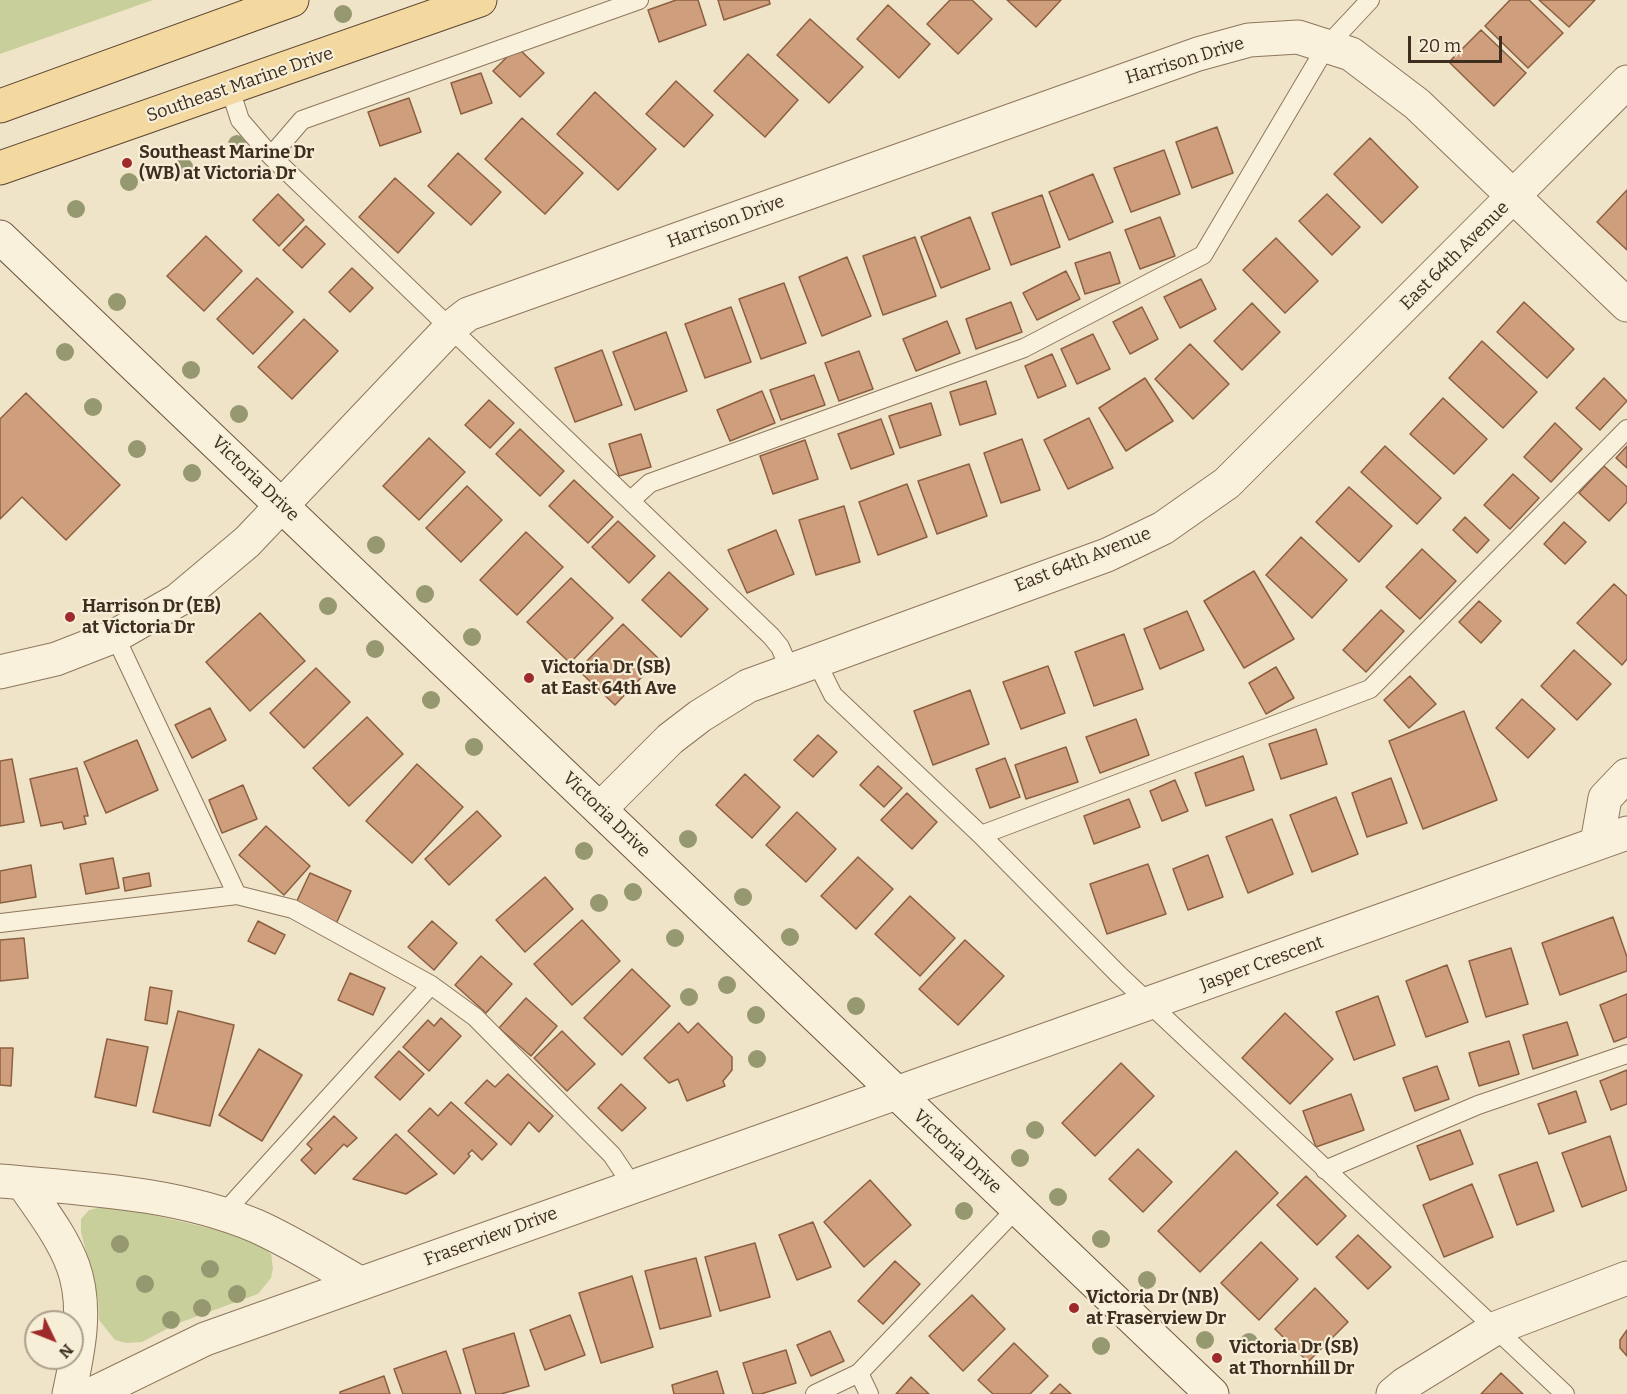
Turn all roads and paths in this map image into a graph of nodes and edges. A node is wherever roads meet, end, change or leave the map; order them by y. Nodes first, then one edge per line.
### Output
1 (292, 0) edge
2 (480, 0) edge
3 (639, 0) edge
4 (1370, 0) edge
5 (1326, 46) junction
6 (1627, 82) edge
7 (230, 89) junction
8 (0, 106) edge
9 (271, 156) junction
10 (0, 168) edge
11 (1514, 198) junction
12 (0, 237) edge
13 (1627, 305) edge
14 (450, 328) junction
15 (1627, 429) edge
16 (631, 500) junction
17 (282, 505) junction
18 (115, 636) junction
19 (803, 665) junction
20 (0, 672) edge
21 (1627, 775) edge
22 (600, 809) junction
23 (981, 835) junction
24 (1612, 838) edge
25 (237, 895) junction
26 (0, 923) edge
27 (432, 985) junction
28 (1152, 1004) junction
29 (1627, 1054) edge
30 (896, 1094) junction
31 (1325, 1170) junction
32 (12, 1182) edge
33 (632, 1185) junction
34 (1017, 1208) junction
35 (223, 1214) junction
36 (1627, 1278) edge
37 (360, 1283) junction
38 (1496, 1328) junction
39 (859, 1373) junction
40 (69, 1394) edge
41 (92, 1394) edge
42 (815, 1394) edge
43 (869, 1394) edge
44 (1212, 1394) edge
45 (1393, 1394) edge
46 (1565, 1394) edge

1 - 8 main road
2 - 7 main road, Southeast Marine Drive
3 - 9 lane
4 - 5 lane
5 - 11 street, Harrison Drive
5 - 14 street, Harrison Drive
5 - 16 lane
6 - 11 street, East 64th Avenue
7 - 9 lane
7 - 10 main road, Southeast Marine Drive
9 - 14 lane
11 - 13 street, Harrison Drive
11 - 19 street, East 64th Avenue
12 - 17 street, Victoria Drive
14 - 16 lane
14 - 17 street, Harrison Drive
15 - 23 lane
16 - 19 lane
17 - 18 street, Harrison Drive
17 - 22 street, Victoria Drive
18 - 20 street, Harrison Drive
18 - 25 lane
19 - 22 street, East 64th Avenue
19 - 23 lane
21 - 24 street
22 - 30 street, Victoria Drive
23 - 28 lane
24 - 28 street, Jasper Crescent
25 - 26 lane
25 - 27 lane
27 - 33 lane
27 - 35 lane
28 - 30 street, Jasper Crescent
28 - 31 lane
29 - 31 lane
30 - 33 street, Fraserview Drive
30 - 34 street, Victoria Drive
31 - 38 lane
32 - 35 street
32 - 40 street
33 - 37 street, Fraserview Drive
34 - 39 lane
34 - 44 street, Victoria Drive
35 - 37 street
36 - 38 street
37 - 41 street, Fraserview Drive
38 - 45 street
38 - 46 lane
39 - 42 lane
39 - 43 lane

